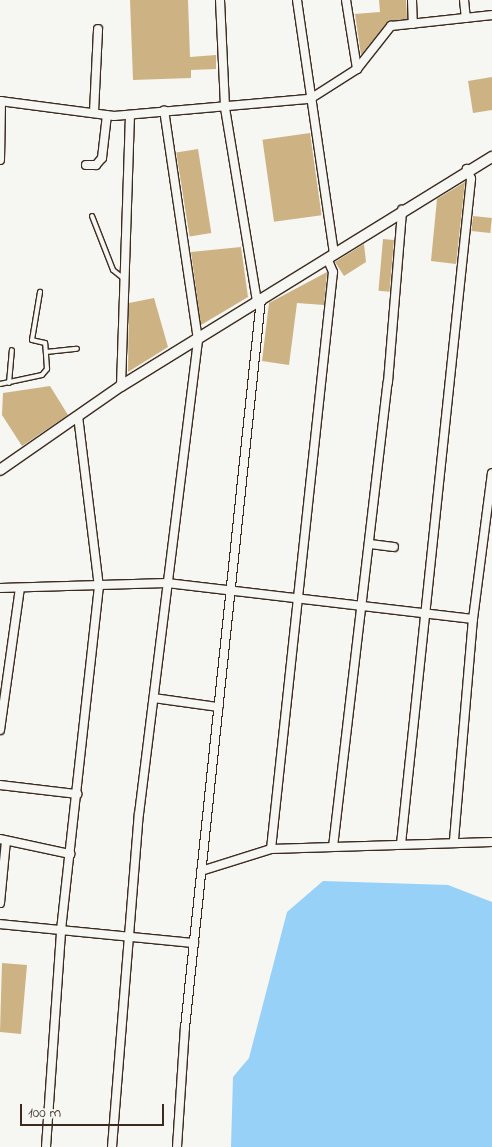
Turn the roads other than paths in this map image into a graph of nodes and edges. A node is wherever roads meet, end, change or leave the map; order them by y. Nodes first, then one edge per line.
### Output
1 (220, 0) edge
2 (297, 0) edge
3 (346, 0) edge
4 (412, 0) edge
5 (464, 0) edge
6 (492, 15) edge
7 (466, 18) junction
8 (413, 24) junction
9 (98, 29) dead end
10 (357, 68) junction
11 (310, 99) junction
12 (0, 101) edge
13 (224, 108) junction
14 (164, 111) junction
15 (94, 112) junction
16 (108, 115) junction
17 (130, 115) junction
18 (492, 157) edge
19 (0, 160) edge
20 (86, 165) dead end
21 (467, 169) junction
22 (402, 210) junction
23 (92, 216) dead end
24 (330, 255) junction
25 (124, 279) junction
26 (40, 292) dead end
27 (259, 300) junction
28 (198, 340) junction
29 (77, 349) dead end
30 (12, 350) dead end
31 (46, 352) junction
32 (9, 383) junction
33 (0, 384) edge
34 (121, 386) junction
35 (78, 416) junction
36 (0, 470) edge
37 (492, 473) edge
38 (488, 537) edge
39 (370, 544) junction
40 (394, 547) dead end
41 (167, 583) junction
42 (98, 586) junction
43 (0, 588) edge
44 (20, 588) junction
45 (229, 591) junction
46 (296, 598) junction
47 (362, 606) junction
48 (424, 612) junction
49 (473, 619) junction
50 (154, 698) junction
51 (218, 707) junction
52 (0, 730) edge
53 (0, 785) edge
54 (77, 794) junction
55 (3, 840) edge
56 (454, 840) junction
57 (492, 842) edge
58 (402, 844) junction
59 (333, 847) junction
60 (271, 849) junction
61 (70, 854) junction
62 (201, 872) junction
63 (0, 903) edge
64 (0, 924) edge
65 (61, 930) junction
66 (126, 936) junction
67 (194, 943) junction
68 (46, 1147) edge
69 (112, 1147) edge
70 (177, 1147) edge

1 - 13 street
2 - 11 street
3 - 10 street
4 - 8 street
5 - 7 street
6 - 7 street
7 - 8 street
8 - 10 street
9 - 15 street
10 - 11 street
11 - 13 street
11 - 24 street
12 - 15 street
12 - 19 street
13 - 14 street
13 - 27 street
14 - 17 street
14 - 28 street
15 - 16 street
16 - 17 street
16 - 20 street
17 - 25 street
18 - 21 street
21 - 22 street
21 - 48 street
22 - 24 street
22 - 39 street
23 - 25 lane
24 - 27 street
24 - 46 street
25 - 34 street
26 - 31 lane
27 - 28 street
27 - 45 street
28 - 34 street
28 - 41 street
29 - 31 lane
30 - 32 lane
31 - 32 lane
32 - 33 lane
34 - 35 street
35 - 36 street
35 - 42 street
37 - 38 street
38 - 49 street
39 - 40 street
39 - 47 street
41 - 42 street
41 - 45 street
41 - 50 street
42 - 44 street
42 - 54 street
43 - 44 street
44 - 52 street
45 - 46 street
45 - 51 street
46 - 47 street
46 - 60 street
47 - 48 street
47 - 59 street
48 - 49 street
48 - 58 street
49 - 56 street
50 - 51 street
50 - 66 street
51 - 62 street
53 - 54 street
54 - 61 street
55 - 61 street
55 - 63 street
56 - 57 street
56 - 58 street
58 - 59 street
59 - 60 street
60 - 62 street
61 - 65 street
62 - 67 street
64 - 65 street
65 - 66 street
65 - 68 street
66 - 67 street
66 - 69 street
67 - 70 street

